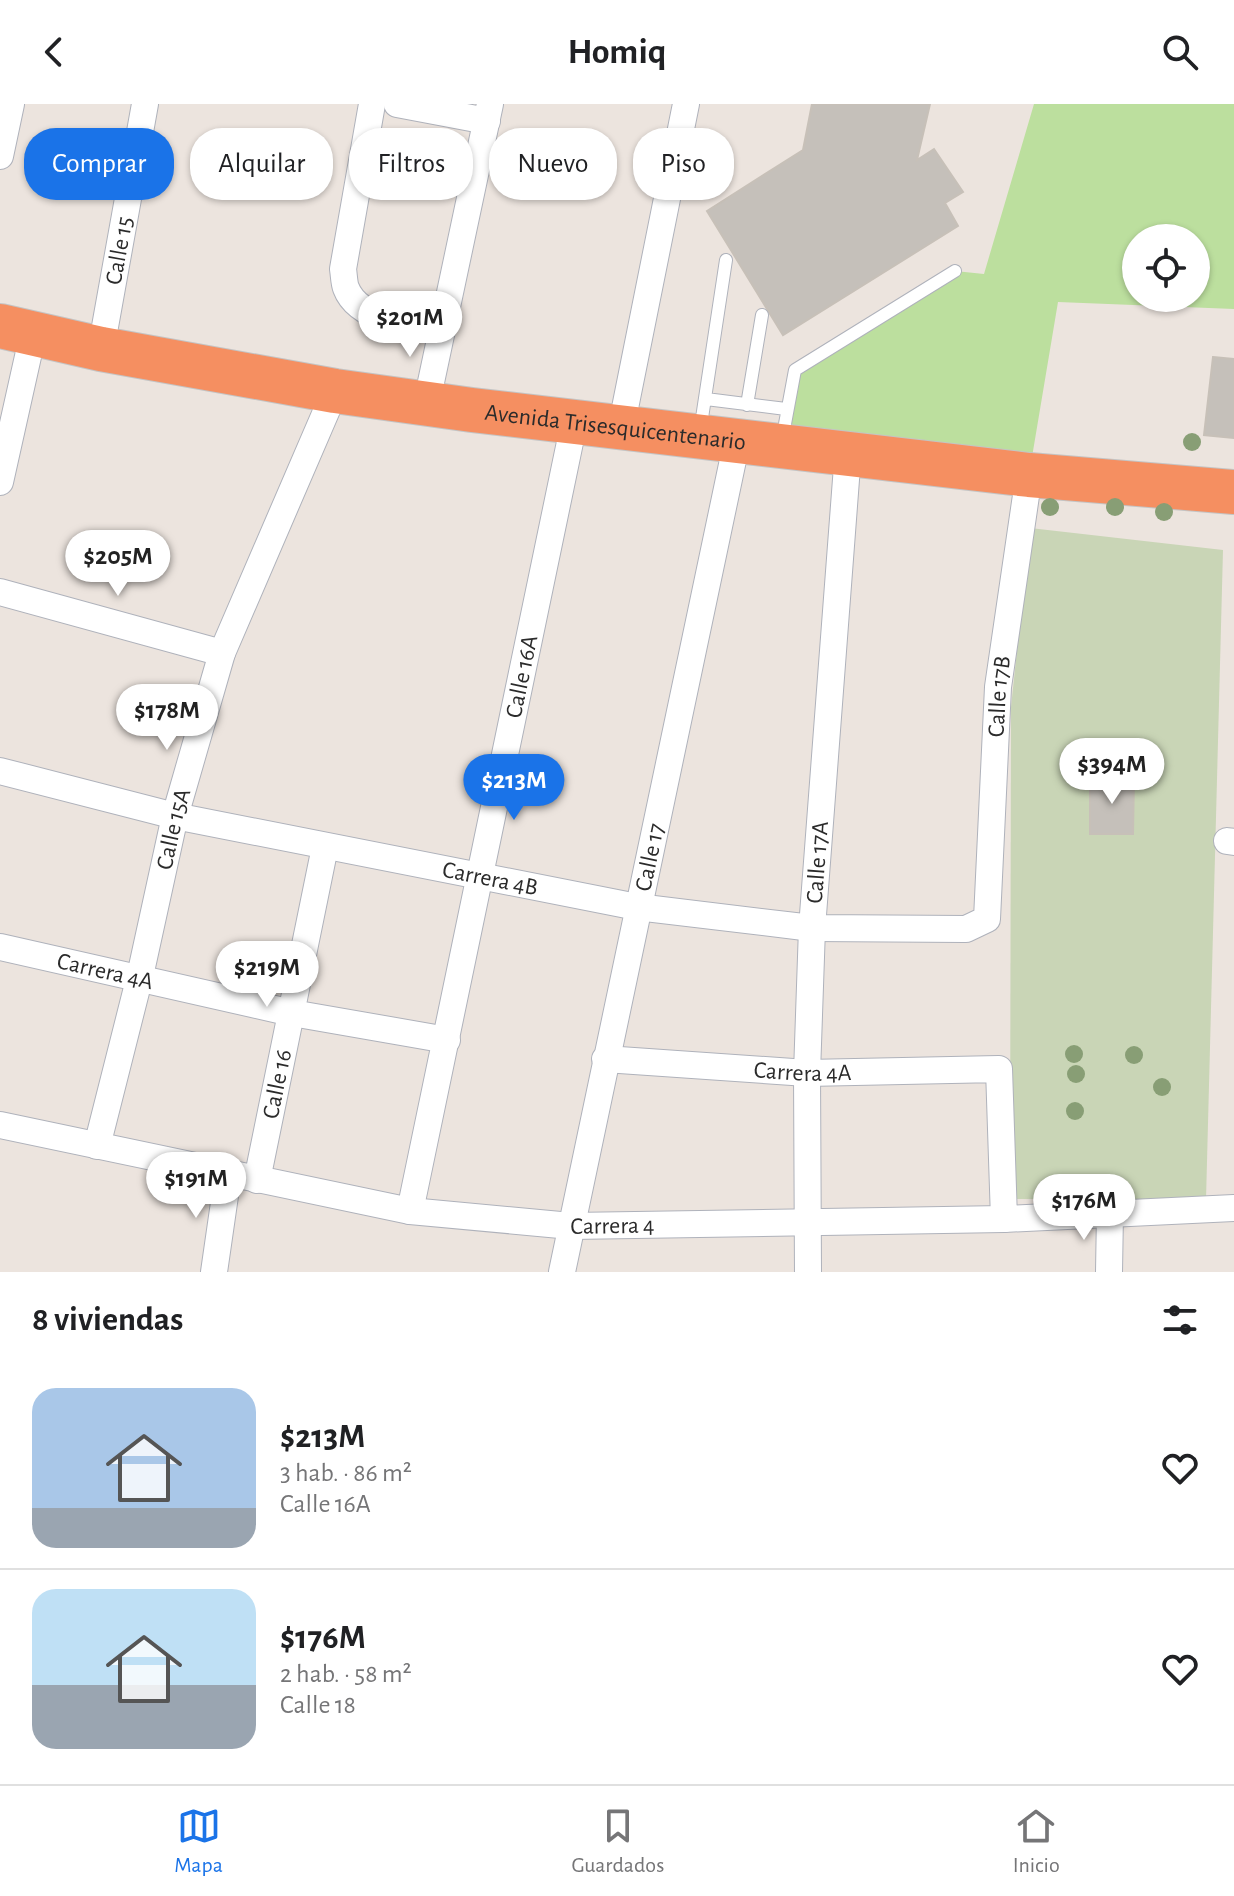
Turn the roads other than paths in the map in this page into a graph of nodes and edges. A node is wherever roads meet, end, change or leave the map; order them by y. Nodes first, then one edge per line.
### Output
1 (11, 104) edge
2 (145, 104) edge
3 (372, 104) edge
4 (397, 104) edge
5 (686, 104) edge
6 (488, 113) edge
7 (0, 156) edge
8 (726, 260) dead end
9 (955, 271) dead end
10 (762, 315) dead end
11 (442, 328) junction
12 (17, 330) edge
13 (101, 349) junction
14 (335, 391) junction
15 (427, 401) junction
16 (722, 420) junction
17 (574, 423) junction
18 (621, 428) junction
19 (783, 428) junction
20 (848, 453) junction
21 (1029, 475) junction
22 (0, 482) edge
23 (1234, 492) edge
24 (0, 592) edge
25 (222, 653) junction
26 (0, 771) edge
27 (175, 816) junction
28 (325, 847) junction
29 (477, 875) junction
30 (637, 907) junction
31 (987, 919) joint
32 (812, 928) junction
33 (0, 947) edge
34 (140, 976) junction
35 (292, 1013) junction
36 (447, 1040) junction
37 (605, 1059) junction
38 (807, 1073) junction
39 (0, 1125) edge
40 (97, 1146) junction
41 (228, 1175) junction
42 (257, 1180) junction
43 (1234, 1208) edge
44 (410, 1211) junction
45 (1110, 1213) junction
46 (1004, 1219) junction
47 (808, 1221) junction
48 (571, 1226) junction
49 (214, 1272) edge
50 (562, 1272) edge
51 (808, 1272) edge
52 (1109, 1272) edge

1 - 7 street
2 - 13 street, Calle 15
3 - 11 street
4 - 6 street
5 - 18 street
6 - 11 street
8 - 16 lane
9 - 19 lane
10 - 16 lane
11 - 15 street
12 - 13 highway, Avenida Trisesquicentenario
12 - 22 street
13 - 14 highway, Avenida Trisesquicentenario
14 - 15 highway, Avenida Trisesquicentenario
14 - 25 street, Calle 15A
15 - 17 highway, Avenida Trisesquicentenario
16 - 18 highway, Avenida Trisesquicentenario
16 - 19 highway, Avenida Trisesquicentenario
16 - 30 street, Calle 17
17 - 18 highway, Avenida Trisesquicentenario
17 - 29 street, Calle 16A
19 - 20 highway, Avenida Trisesquicentenario
20 - 21 highway, Avenida Trisesquicentenario
20 - 32 street, Calle 17A
21 - 23 highway, Avenida Trisesquicentenario
21 - 31 street, Calle 17B
24 - 25 street
25 - 27 street, Calle 15A
26 - 27 street, Carrera 4B
27 - 28 street, Carrera 4B
27 - 34 street, Calle 15A
28 - 29 street, Carrera 4B
28 - 35 street, Calle 16
29 - 30 street, Carrera 4B
29 - 36 street, Calle 16A
30 - 32 street, Carrera 4B
30 - 37 street, Calle 17
31 - 32 street, Carrera 4B
32 - 38 street, Calle 17A
33 - 34 street, Carrera 4A
34 - 35 street, Carrera 4A
34 - 40 street, Calle 15A
35 - 36 street, Carrera 4A
35 - 42 street, Calle 16
36 - 44 street, Calle 16A
37 - 38 street, Carrera 4A
37 - 48 street, Calle 17
38 - 46 street, Carrera 4A
38 - 47 street, Calle 17A
39 - 40 street, Carrera 4
40 - 41 street, Carrera 4
41 - 42 street, Carrera 4
41 - 49 street
42 - 44 street, Carrera 4
43 - 45 street, Carrera 4
44 - 48 street, Carrera 4
45 - 46 street, Carrera 4
45 - 52 street
46 - 47 street, Carrera 4
47 - 48 street, Carrera 4
47 - 51 street, Calle 17A
48 - 50 street, Calle 17

